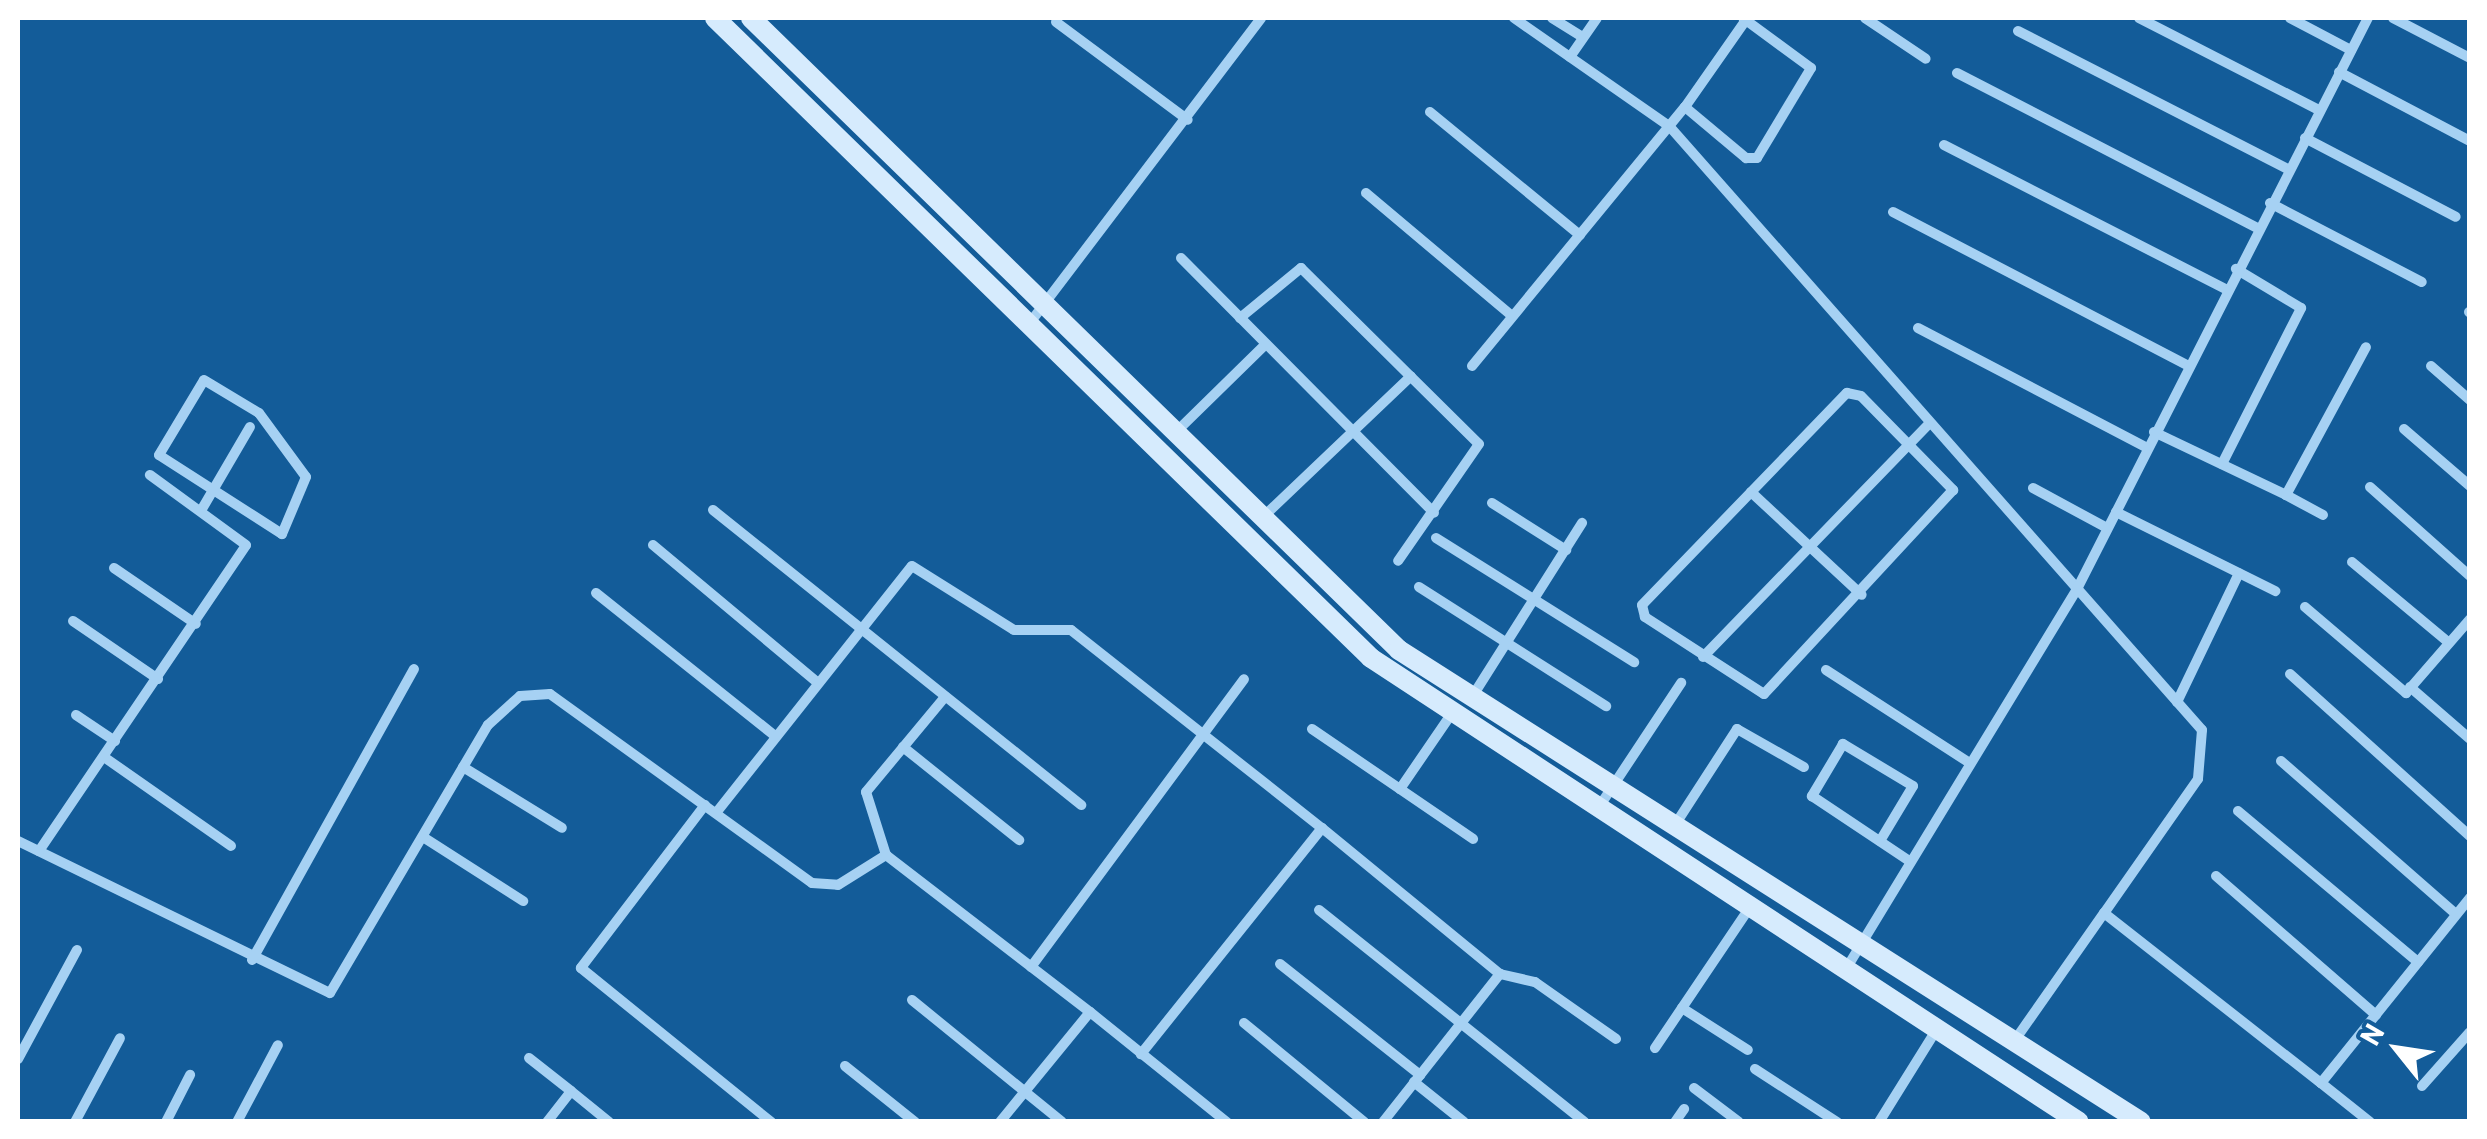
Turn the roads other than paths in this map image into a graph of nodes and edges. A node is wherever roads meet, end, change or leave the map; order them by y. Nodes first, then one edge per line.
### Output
1 (715, 18) edge
2 (751, 18) edge
3 (1261, 18) edge
4 (1514, 18) edge
5 (1552, 18) edge
6 (1597, 18) edge
7 (1865, 18) edge
8 (2139, 18) edge
9 (2290, 18) edge
10 (2368, 18) edge
11 (2393, 18) edge
12 (1744, 19) edge
13 (1056, 22) dead end
14 (2018, 31) dead end
15 (1584, 37) junction
16 (2351, 50) junction
17 (1570, 57) junction
18 (2470, 58) edge
19 (1926, 59) dead end
20 (1956, 72) dead end
21 (2339, 72) junction
22 (1686, 106) junction
23 (2319, 110) junction
24 (1430, 112) dead end
25 (1188, 120) junction
26 (1670, 127) junction
27 (2305, 138) junction
28 (2470, 141) edge
29 (1944, 144) dead end
30 (2288, 169) junction
31 (1366, 193) dead end
32 (2270, 203) junction
33 (1893, 212) dead end
34 (2456, 217) dead end
35 (2257, 228) junction
36 (1580, 235) junction
37 (1181, 258) dead end
38 (2236, 269) junction
39 (2422, 282) dead end
40 (2226, 289) junction
41 (1047, 304) junction
42 (1512, 316) junction
43 (1240, 318) junction
44 (1028, 325) junction
45 (1918, 328) dead end
46 (1266, 344) junction
47 (2366, 347) dead end
48 (2187, 365) junction
49 (1472, 366) dead end
50 (2431, 366) dead end
51 (1411, 376) junction
52 (2470, 400) edge
53 (1929, 424) junction
54 (250, 427) dead end
55 (2404, 429) dead end
56 (1352, 432) junction
57 (2154, 432) junction
58 (1175, 433) junction
59 (1910, 442) junction
60 (2146, 447) junction
61 (2222, 464) junction
62 (150, 474) dead end
63 (2470, 486) edge
64 (2370, 487) dead end
65 (2033, 488) dead end
66 (213, 490) junction
67 (1751, 492) junction
68 (2286, 495) junction
69 (1492, 504) dead end
70 (202, 509) junction
71 (712, 510) dead end
72 (2116, 512) junction
73 (1434, 513) junction
74 (2323, 515) dead end
75 (1259, 521) junction
76 (1582, 523) dead end
77 (2107, 528) junction
78 (1436, 538) dead end
79 (653, 546) dead end
80 (1810, 547) junction
81 (1566, 550) junction
82 (1398, 561) dead end
83 (2352, 562) dead end
84 (114, 568) dead end
85 (2239, 573) junction
86 (2470, 576) edge
87 (1419, 587) dead end
88 (2076, 591) junction
89 (2274, 591) dead end
90 (596, 593) dead end
91 (1862, 595) junction
92 (1534, 600) junction
93 (2305, 606) dead end
94 (2470, 619) edge
95 (73, 621) dead end
96 (196, 624) junction
97 (860, 630) junction
98 (2448, 642) junction
99 (1507, 644) junction
100 (1703, 656) junction
101 (1634, 662) dead end
102 (414, 669) dead end
103 (1826, 670) dead end
104 (2290, 674) dead end
105 (158, 679) junction
106 (1244, 679) dead end
107 (818, 682) junction
108 (1681, 683) dead end
109 (2410, 687) junction
110 (945, 697) junction
111 (1471, 698) junction
112 (2177, 702) junction
113 (1606, 706) dead end
114 (1452, 713) junction
115 (76, 715) dead end
116 (1312, 729) dead end
117 (775, 736) junction
118 (1202, 736) junction
119 (2470, 739) edge
120 (115, 741) junction
121 (903, 748) junction
122 (104, 758) junction
123 (2281, 761) dead end
124 (1970, 763) junction
125 (464, 766) junction
126 (1804, 767) dead end
127 (1400, 789) junction
128 (1604, 799) junction
129 (705, 805) junction
130 (1082, 805) dead end
131 (2238, 811) dead end
132 (716, 813) junction
133 (562, 828) dead end
134 (1322, 828) junction
135 (1673, 829) junction
136 (2470, 836) edge
137 (423, 837) junction
138 (1473, 839) dead end
139 (1019, 840) dead end
140 (18, 842) edge
141 (1880, 842) junction
142 (231, 846) dead end
143 (39, 852) junction
144 (886, 856) junction
145 (1908, 860) junction
146 (2216, 876) dead end
147 (2470, 898) edge
148 (523, 901) dead end
149 (1750, 907) junction
150 (1318, 910) dead end
151 (2104, 913) junction
152 (2456, 914) junction
153 (1861, 945) junction
154 (77, 950) dead end
155 (252, 960) junction
156 (2418, 962) junction
157 (1280, 964) dead end
158 (1031, 967) junction
159 (1846, 969) junction
160 (1500, 974) junction
161 (912, 1000) dead end
162 (1682, 1008) junction
163 (1090, 1012) junction
164 (2376, 1015) junction
165 (1244, 1023) dead end
166 (1462, 1025) junction
167 (1937, 1029) junction
168 (2470, 1032) edge
169 (120, 1038) dead end
170 (1616, 1039) dead end
171 (2015, 1040) junction
172 (278, 1045) dead end
173 (1655, 1048) dead end
174 (1748, 1050) dead end
175 (1141, 1054) junction
176 (529, 1058) dead end
177 (18, 1059) edge
178 (845, 1066) dead end
179 (1755, 1070) dead end
180 (190, 1075) dead end
181 (1417, 1079) junction
182 (2322, 1082) junction
183 (2422, 1086) dead end
184 (1694, 1088) dead end
185 (1025, 1091) junction
186 (571, 1092) junction
187 (1684, 1110) dead end
188 (75, 1122) edge
189 (166, 1122) edge
190 (237, 1122) edge
191 (547, 1122) edge
192 (609, 1122) edge
193 (771, 1122) edge
194 (915, 1122) edge
195 (1000, 1122) edge
196 (1062, 1122) edge
197 (1227, 1122) edge
198 (1364, 1122) edge
199 (1384, 1122) edge
200 (1464, 1122) edge
201 (1585, 1122) edge
202 (1675, 1122) edge
203 (1738, 1122) edge
204 (1837, 1122) edge
205 (1880, 1122) edge
206 (2079, 1122) edge
207 (2142, 1122) edge
208 (2370, 1122) edge

1 - 44 street
2 - 41 street
3 - 25 street
4 - 17 street
5 - 15 street
6 - 15 street
7 - 19 street
8 - 23 street
9 - 16 street
10 - 16 street
11 - 18 street
12 - 22 street
12 - 22 street
13 - 25 street
14 - 30 street
15 - 17 street
16 - 21 street
17 - 26 street
20 - 35 street
21 - 23 street
21 - 28 street
22 - 26 street
23 - 27 street
24 - 36 street
25 - 41 street
26 - 36 street
26 - 53 street
27 - 30 street
27 - 34 street
29 - 40 street
30 - 32 street
31 - 42 street
32 - 35 street
32 - 39 street
33 - 48 street
35 - 38 street
36 - 42 street
37 - 43 street
38 - 40 street
38 - 61 street
40 - 48 street
41 - 44 street
41 - 58 street
42 - 49 street
43 - 46 street
43 - 51 street
44 - 114 street
45 - 60 street
46 - 56 street
46 - 58 street
47 - 68 street
48 - 57 street
50 - 52 street
51 - 56 street
51 - 73 street
53 - 59 street
53 - 88 street
54 - 66 street
55 - 63 street
56 - 73 street
56 - 75 street
57 - 60 street
57 - 61 street
58 - 75 street
59 - 67 street
59 - 80 street
59 - 91 street
60 - 72 street
61 - 68 street
62 - 70 street
64 - 86 street
65 - 77 street
66 - 66 street
66 - 70 street
67 - 80 street
67 - 100 street
68 - 74 street
69 - 81 street
70 - 96 street
71 - 97 street
72 - 77 street
72 - 85 street
73 - 82 street
75 - 111 street
76 - 81 street
77 - 88 street
78 - 92 street
79 - 107 street
80 - 91 street
80 - 100 street
81 - 92 street
83 - 98 street
84 - 96 street
85 - 89 street
85 - 112 street
87 - 99 street
88 - 112 street
88 - 124 street
90 - 117 street
91 - 100 street
92 - 99 street
92 - 101 street
93 - 109 street
94 - 98 street
95 - 105 street
96 - 105 street
97 - 107 street
97 - 110 street
97 - 118 street
98 - 109 street
99 - 111 street
99 - 113 street
102 - 155 street
103 - 124 street
104 - 136 street
105 - 120 street
106 - 118 street
107 - 117 street
108 - 128 street
109 - 119 street
110 - 121 street
110 - 130 street
111 - 128 street
112 - 151 street
114 - 127 street
114 - 128 street
115 - 120 street
116 - 127 street
117 - 132 street
118 - 134 street
118 - 158 street
120 - 122 street
121 - 139 street
121 - 144 street
122 - 142 street
122 - 143 street
123 - 152 street
124 - 145 street
125 - 129 street
125 - 133 street
125 - 137 street
126 - 135 street
127 - 138 street
128 - 135 street
128 - 149 street
129 - 132 street
129 - 193 street
131 - 156 street
132 - 144 street
134 - 160 street
134 - 175 street
135 - 153 street
137 - 148 street
137 - 155 street
140 - 143 street
141 - 141 street
141 - 145 street
143 - 155 street
144 - 158 street
145 - 153 street
146 - 164 street
147 - 152 street
149 - 159 street
149 - 162 street
150 - 166 street
151 - 171 street
151 - 182 street
152 - 156 street
153 - 159 street
153 - 171 street
154 - 177 street
156 - 164 street
157 - 181 street
158 - 163 street
159 - 167 street
160 - 166 street
160 - 170 street
161 - 185 street
162 - 173 street
162 - 174 street
163 - 175 street
163 - 185 street
164 - 182 street
165 - 198 street
166 - 181 street
166 - 201 street
167 - 205 street
167 - 206 street
168 - 183 street
169 - 188 street
171 - 207 street
172 - 190 street
175 - 197 street
176 - 186 street
178 - 194 street
179 - 204 street
180 - 189 street
181 - 199 street
181 - 200 street
182 - 208 street
184 - 203 street
185 - 195 street
185 - 196 street
186 - 191 street
186 - 192 street
187 - 202 street

